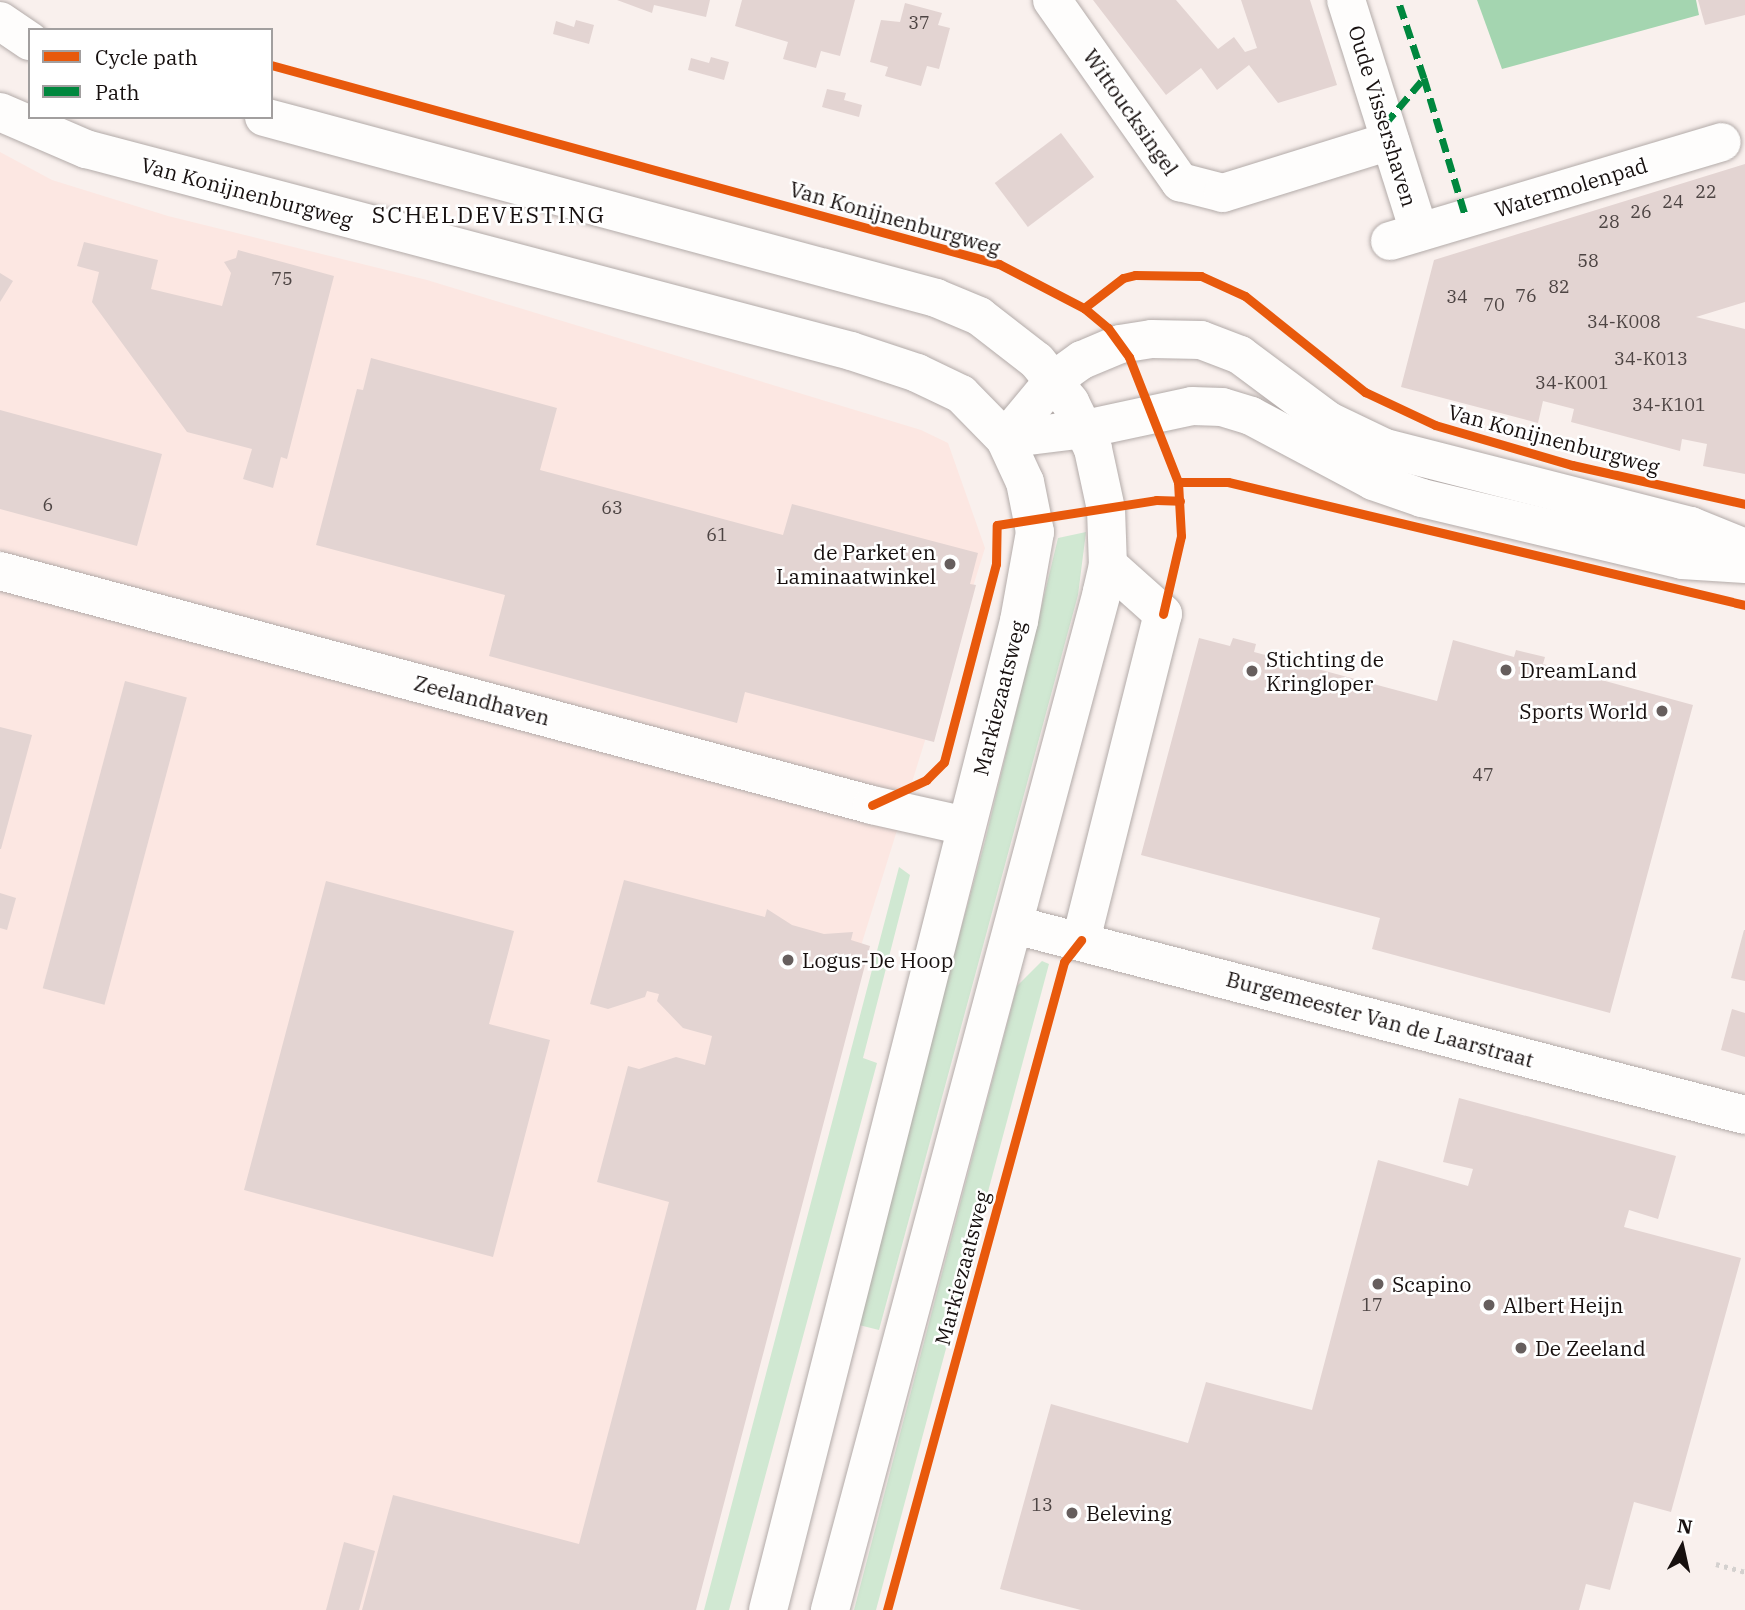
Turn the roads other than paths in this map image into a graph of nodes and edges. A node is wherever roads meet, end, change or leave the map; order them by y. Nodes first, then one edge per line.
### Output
1 (1052, 0) edge
2 (1346, 0) edge
3 (0, 21) edge
4 (28, 39) edge
5 (0, 112) edge
6 (271, 119) edge
7 (1390, 141) junction
8 (1722, 142) dead end
9 (1405, 237) joint
10 (1054, 380) junction
11 (1085, 429) junction
12 (1005, 439) junction
13 (1745, 548) edge
14 (1745, 564) edge
15 (1108, 565) junction
16 (0, 571) edge
17 (965, 826) junction
18 (1015, 925) junction
19 (1081, 940) junction
20 (1745, 1115) edge
21 (768, 1610) edge
22 (830, 1610) edge

1 - 7 main road, Wittoucksingel
2 - 7 main road, Oude Vissershaven
3 - 4 main road
5 - 12 main road, Van Konijnenburgweg
6 - 10 main road
7 - 9 main road, Oude Vissershaven
8 - 9 main road, Watermolenpad
10 - 11 main road
10 - 12 main road
10 - 13 main road
11 - 12 main road
11 - 14 main road
11 - 15 main road, Markiezaatsweg
12 - 17 main road, Markiezaatsweg
15 - 18 main road, Markiezaatsweg
15 - 19 main road
16 - 17 main road, Zeelandhaven
17 - 21 main road, Markiezaatsweg
18 - 19 main road, Burgemeester Van de Laarstraat
18 - 22 main road, Markiezaatsweg
19 - 20 main road, Burgemeester Van de Laarstraat

